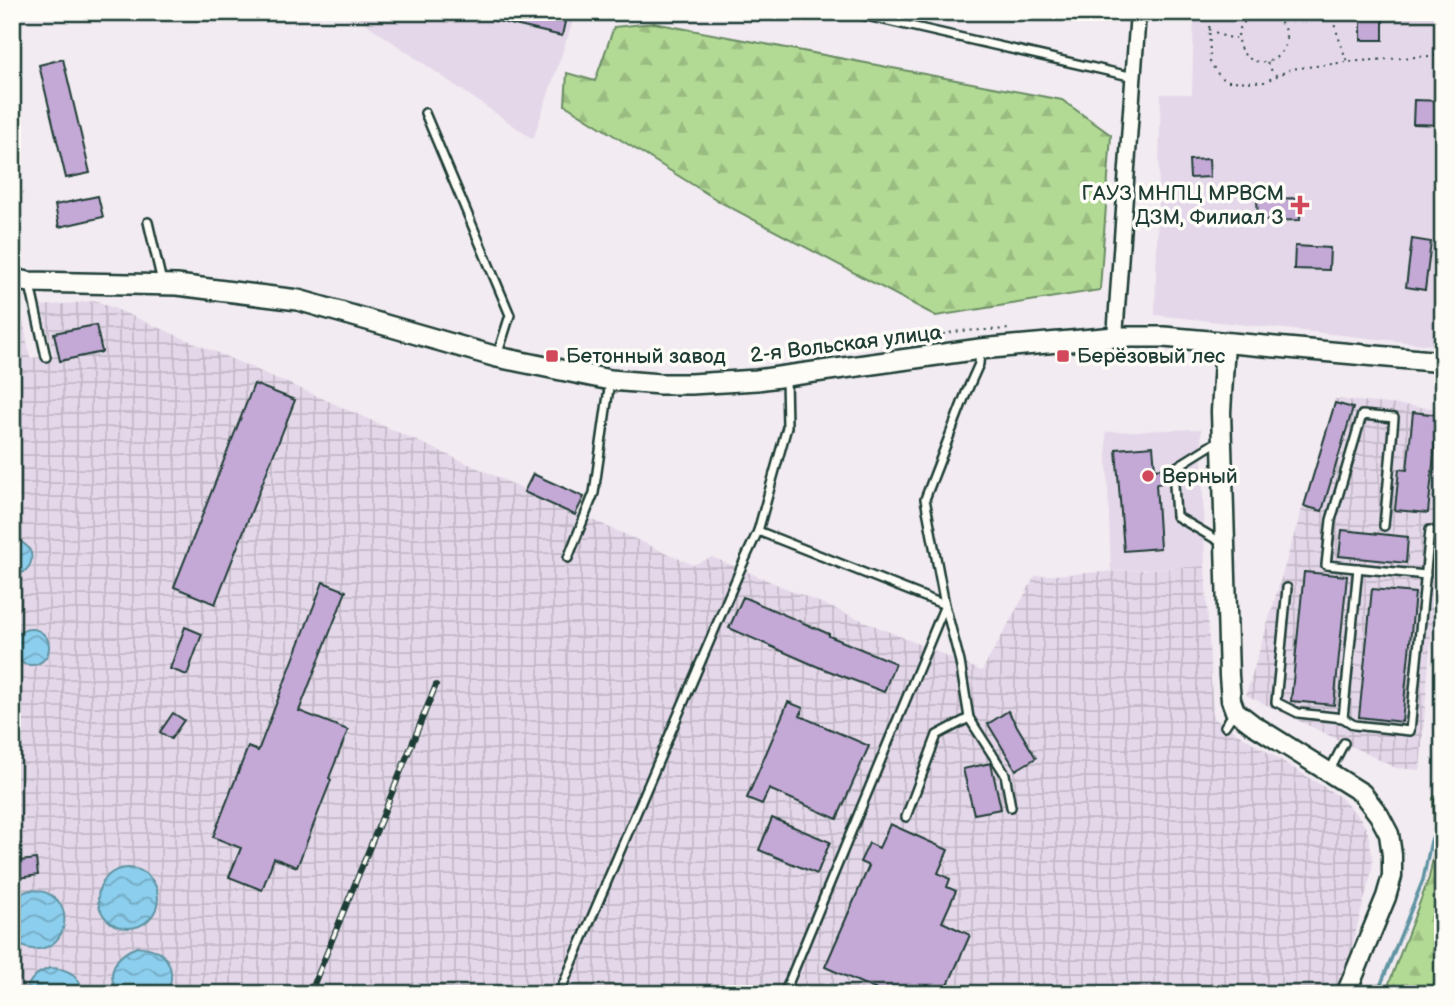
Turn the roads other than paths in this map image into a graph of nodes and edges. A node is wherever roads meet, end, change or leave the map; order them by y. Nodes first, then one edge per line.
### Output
1 (849, 12) edge
2 (1138, 12) edge
3 (1134, 77) junction
4 (425, 113) dead end
5 (148, 222) dead end
6 (21, 280) edge
7 (162, 285) junction
8 (1115, 337) junction
9 (1226, 343) junction
10 (980, 349) junction
11 (46, 357) dead end
12 (497, 357) junction
13 (1443, 362) edge
14 (786, 376) junction
15 (610, 380) junction
16 (1222, 439) junction
17 (1384, 526) dead end
18 (1430, 530) dead end
19 (758, 531) junction
20 (1225, 544) junction
21 (568, 558) dead end
22 (1358, 568) junction
23 (1426, 575) junction
24 (1287, 588) dead end
25 (945, 605) junction
26 (969, 718) junction
27 (1343, 718) junction
28 (1344, 743) dead end
29 (1329, 772) junction
30 (1011, 807) dead end
31 (906, 817) dead end
32 (559, 994) edge
33 (784, 994) edge
34 (1346, 994) edge

1 - 3 lane
2 - 3 street
3 - 8 street
4 - 12 lane
5 - 7 lane
6 - 7 main road, 2-я Вольская улица
6 - 11 lane
7 - 12 main road, 2-я Вольская улица
8 - 9 main road, 2-я Вольская улица
8 - 10 main road, 2-я Вольская улица
9 - 13 main road, 2-я Вольская улица
9 - 16 street
10 - 14 main road, 2-я Вольская улица
10 - 25 lane
12 - 15 main road, 2-я Вольская улица
14 - 15 main road, 2-я Вольская улица
14 - 19 lane
15 - 21 lane
16 - 20 street
16 - 20 lane
17 - 22 lane
18 - 23 lane
19 - 25 lane
19 - 32 lane
20 - 29 street
22 - 23 lane
22 - 27 lane
23 - 27 lane
24 - 27 lane
25 - 26 lane
25 - 33 lane
26 - 30 lane
26 - 31 lane
28 - 29 lane
29 - 34 street

